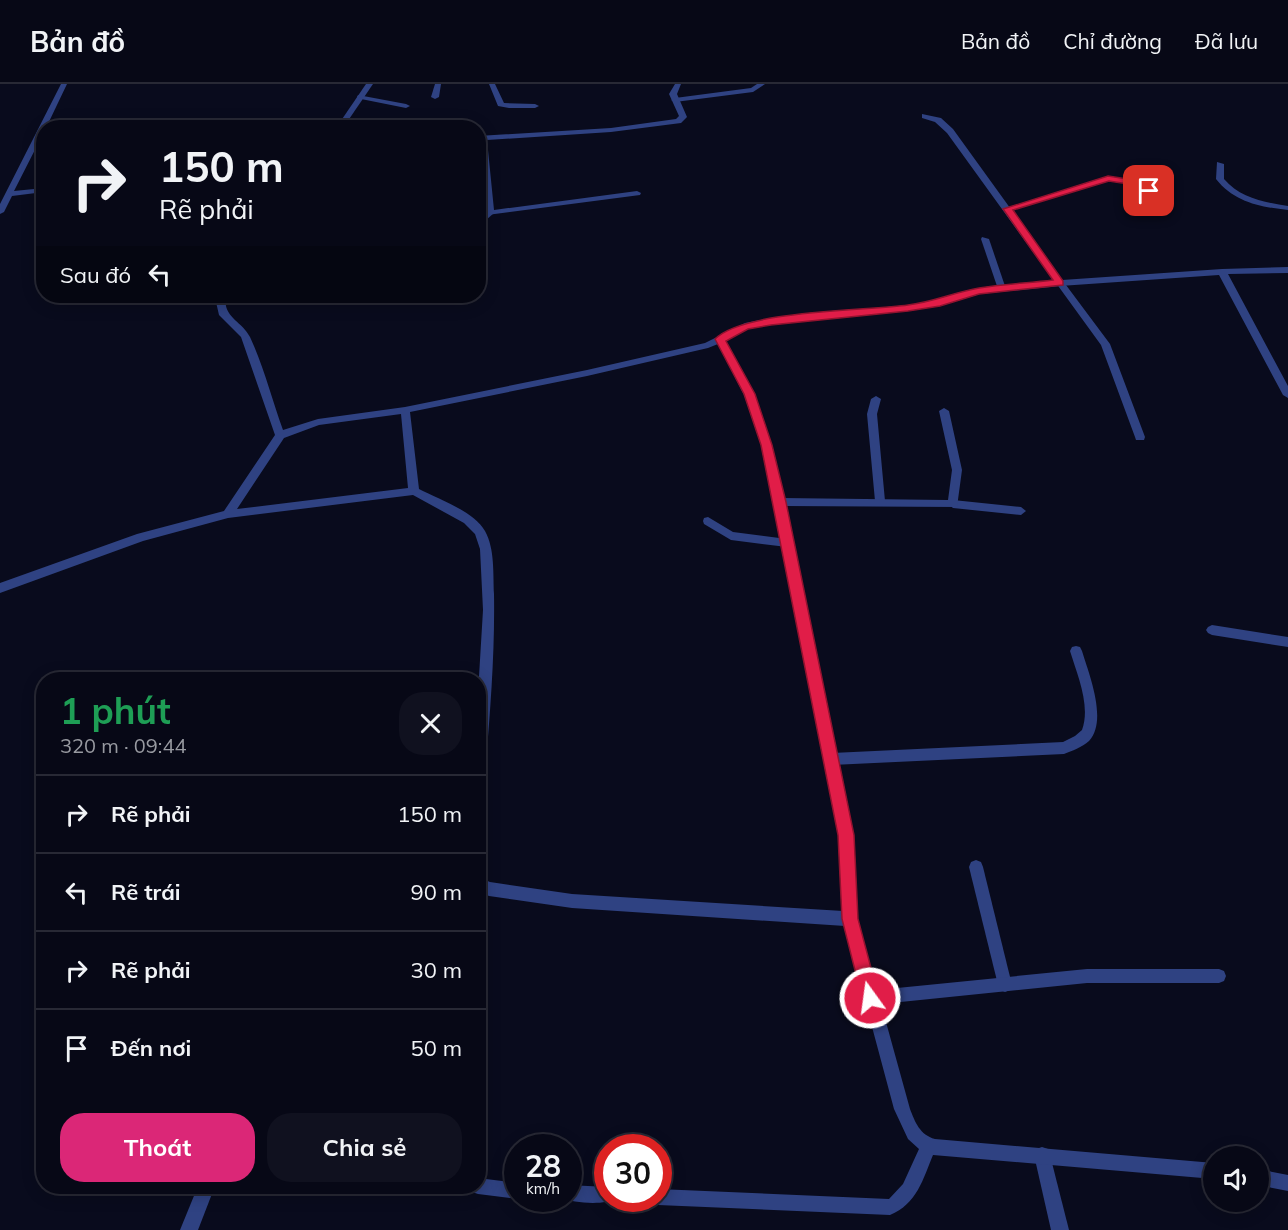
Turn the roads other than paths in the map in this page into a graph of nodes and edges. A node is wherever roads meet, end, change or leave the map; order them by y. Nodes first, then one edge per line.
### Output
1 (64, 84) edge
2 (370, 84) edge
3 (438, 84) edge
4 (492, 84) edge
5 (678, 84) edge
6 (762, 84) edge
7 (361, 97) junction
8 (435, 97) dead end
9 (675, 100) junction
10 (406, 106) dead end
11 (535, 106) dead end
12 (925, 116) dead end
13 (46, 120) edge
14 (345, 120) edge
15 (486, 138) edge
16 (36, 141) edge
17 (1220, 164) dead end
18 (486, 180) edge
19 (36, 191) edge
20 (637, 193) dead end
21 (10, 194) junction
22 (1167, 201) dead end
23 (1288, 208) edge
24 (1007, 209) junction
25 (0, 212) edge
26 (490, 213) junction
27 (486, 217) edge
28 (985, 239) dead end
29 (1288, 270) edge
30 (1222, 272) junction
31 (1060, 283) junction
32 (1002, 289) junction
33 (220, 303) edge
34 (720, 339) junction
35 (1288, 396) edge
36 (876, 399) dead end
37 (405, 410) junction
38 (944, 411) dead end
39 (280, 435) junction
40 (1140, 437) dead end
41 (414, 491) junction
42 (880, 501) junction
43 (780, 502) junction
44 (952, 504) junction
45 (1020, 511) dead end
46 (228, 514) junction
47 (708, 521) dead end
48 (787, 543) junction
49 (0, 588) edge
50 (1212, 630) dead end
51 (1288, 642) edge
52 (1076, 651) dead end
53 (485, 672) edge
54 (832, 759) junction
55 (976, 867) dead end
56 (486, 887) edge
57 (850, 919) junction
58 (1219, 976) dead end
59 (1005, 986) junction
60 (870, 998) junction
61 (928, 1146) junction
62 (1042, 1155) junction
63 (1203, 1170) edge
64 (1269, 1179) edge
65 (1288, 1183) edge
66 (486, 1187) edge
67 (504, 1189) edge
68 (204, 1194) edge
69 (672, 1198) edge
70 (189, 1230) edge
71 (1060, 1230) edge

1 - 13 street
2 - 7 street
3 - 8 street
4 - 11 street
5 - 9 street
6 - 9 street
7 - 10 street
7 - 14 street
9 - 15 street
12 - 24 street
16 - 21 street
17 - 23 street
18 - 26 street
19 - 21 street
20 - 26 street
21 - 25 street
22 - 24 street
24 - 31 street
26 - 27 street
28 - 32 street
29 - 30 street
30 - 31 street
30 - 35 street
31 - 32 street
31 - 40 street
32 - 34 street
33 - 39 street
34 - 37 street
34 - 43 street
36 - 42 street
37 - 39 street
37 - 41 street
38 - 44 street
39 - 46 street
41 - 46 street
41 - 53 street
42 - 43 street
42 - 44 street
43 - 48 street
44 - 45 street
46 - 49 street
47 - 48 street
48 - 54 street
50 - 51 street
52 - 54 street
54 - 57 street
55 - 59 street
56 - 57 street
57 - 60 street
58 - 59 street
59 - 60 street
60 - 61 street
61 - 62 street
61 - 69 street
62 - 63 street
62 - 71 street
64 - 65 street
66 - 67 street
68 - 70 street

